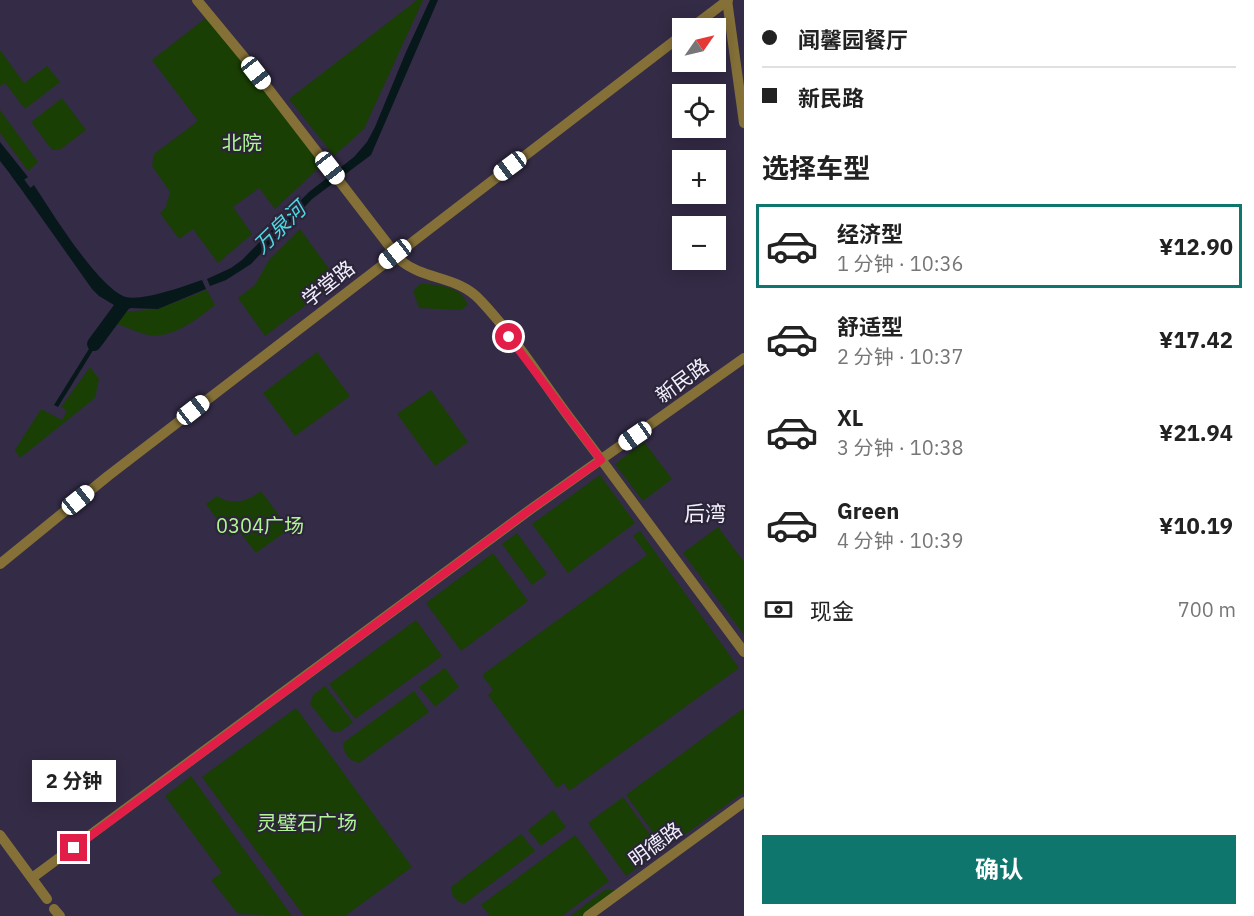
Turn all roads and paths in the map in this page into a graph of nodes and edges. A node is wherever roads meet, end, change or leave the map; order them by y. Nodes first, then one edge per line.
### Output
1 (197, 0) edge
2 (728, 0) edge
3 (704, 18) edge
4 (672, 43) edge
5 (744, 123) edge
6 (395, 254) junction
7 (744, 358) edge
8 (601, 460) junction
9 (0, 564) edge
10 (744, 652) edge
11 (744, 801) edge
12 (0, 835) edge
13 (32, 878) junction
14 (47, 899) dead end
15 (588, 916) edge

1 - 6 street
2 - 3 street
2 - 5 street
4 - 6 street, 学堂路
6 - 8 street
6 - 9 street, 学堂路
7 - 8 street, 新民路
8 - 10 street
8 - 13 street, 新民路
11 - 15 street, 明德路
12 - 13 street
13 - 14 street

